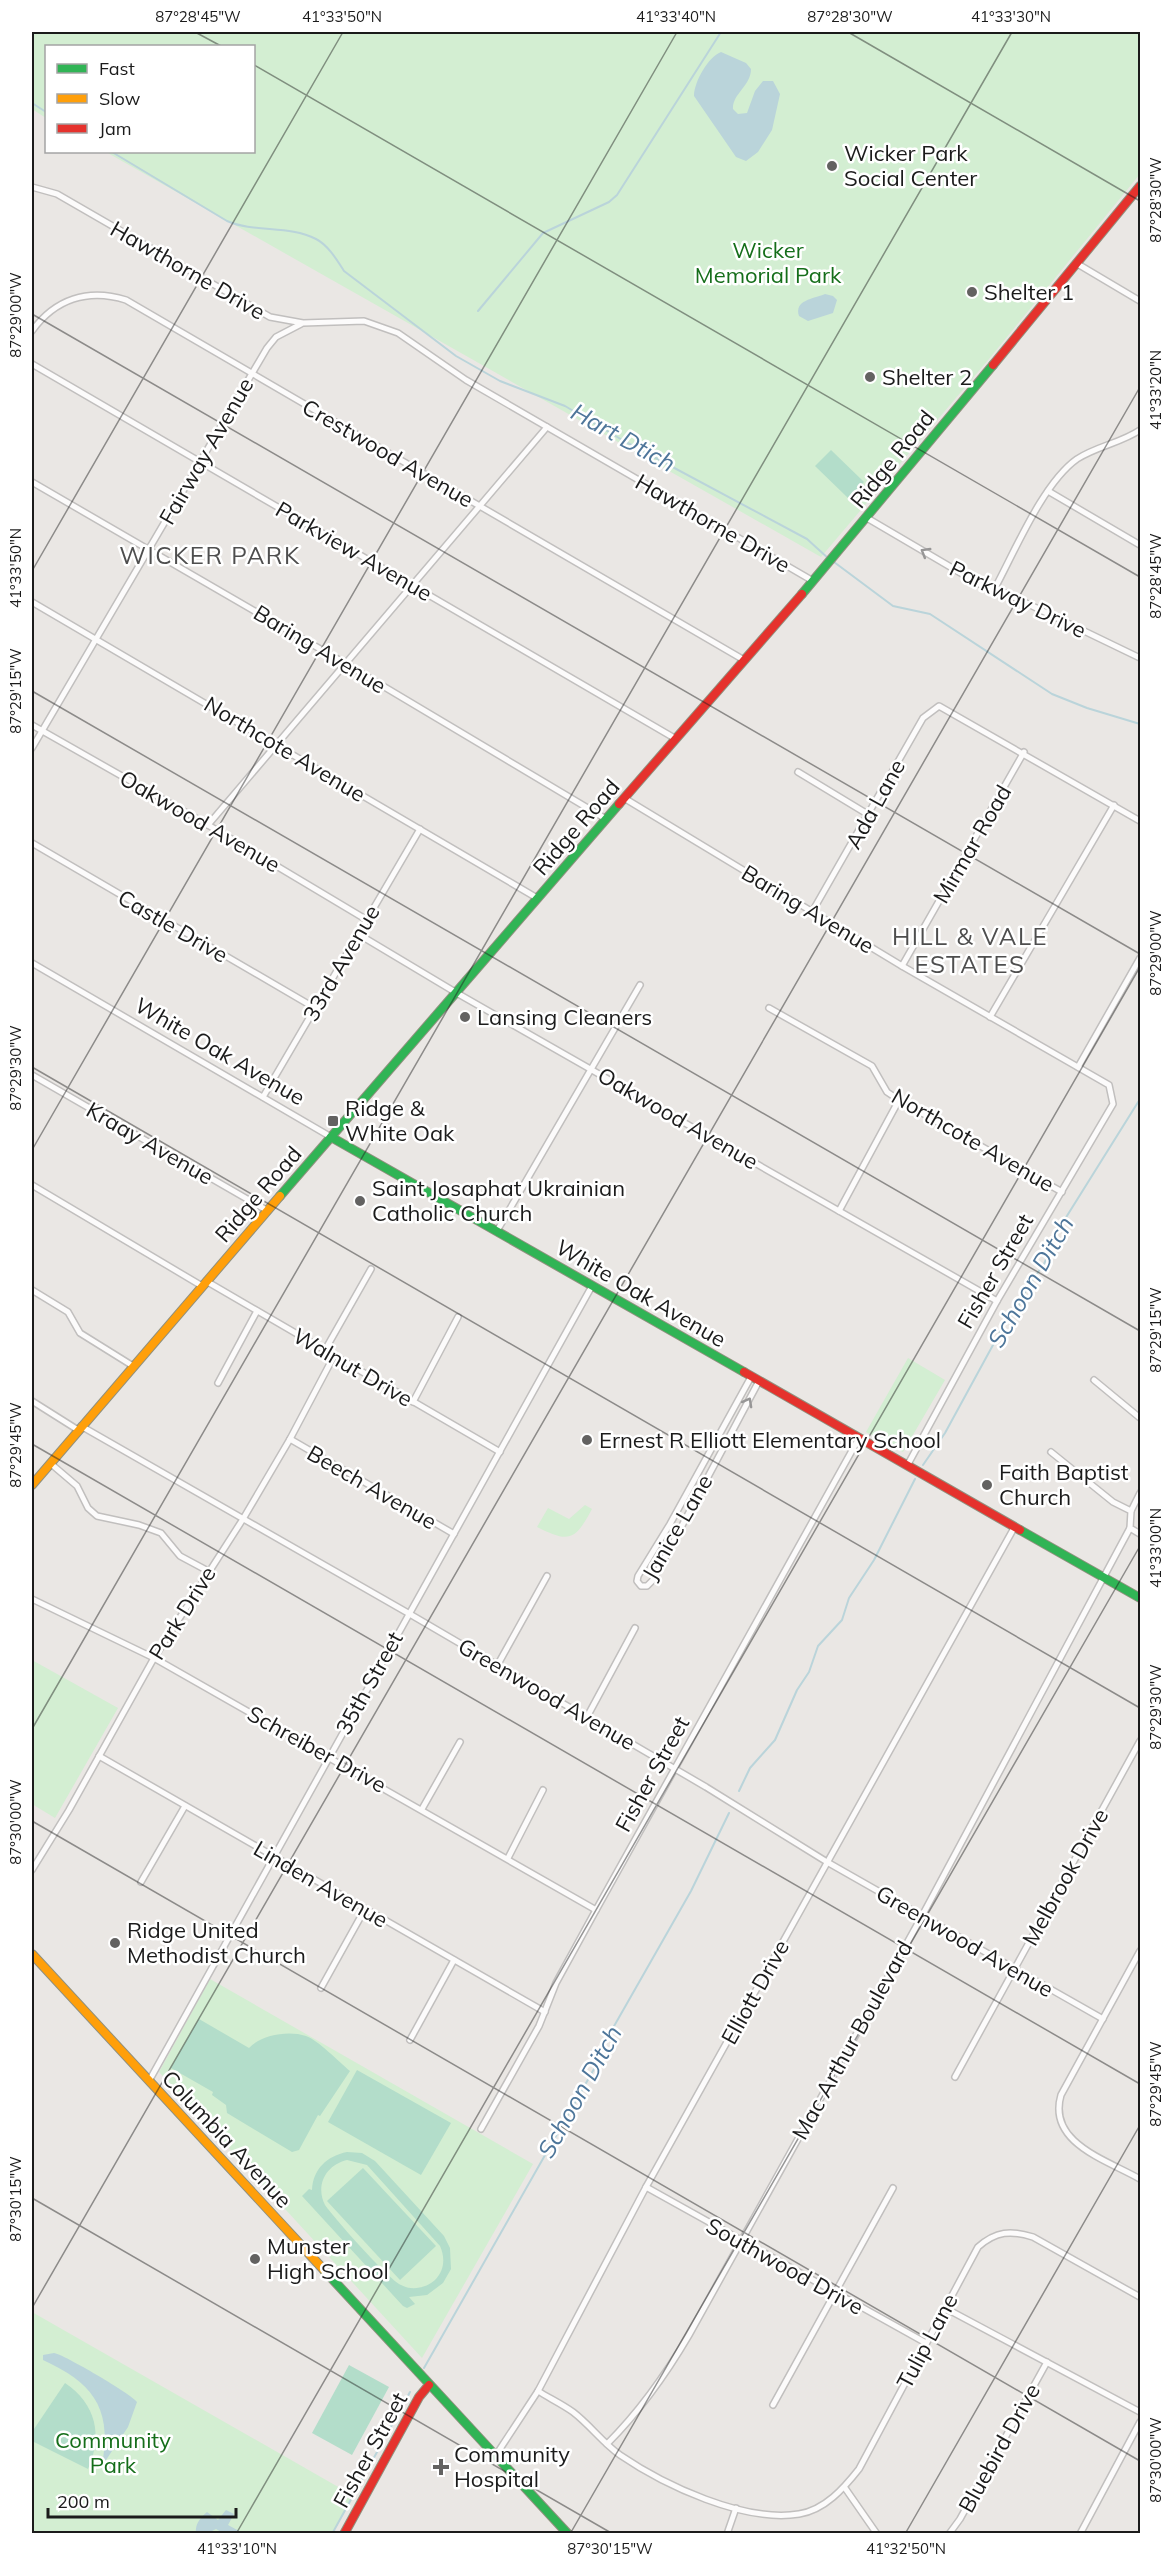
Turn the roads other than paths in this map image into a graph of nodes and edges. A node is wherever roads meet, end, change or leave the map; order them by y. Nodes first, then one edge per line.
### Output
1 (1140, 186) edge
2 (32, 187) edge
3 (1076, 263) junction
4 (1140, 301) edge
5 (303, 323) junction
6 (32, 331) edge
7 (32, 364) edge
8 (252, 373) junction
9 (547, 427) junction
10 (1140, 430) edge
11 (201, 462) junction
12 (32, 482) edge
13 (1048, 491) junction
14 (480, 506) junction
15 (867, 518) junction
16 (1140, 545) edge
17 (149, 549) junction
18 (813, 581) junction
19 (412, 585) junction
20 (994, 588) junction
21 (32, 602) edge
22 (96, 639) junction
23 (1140, 658) edge
24 (744, 660) junction
25 (346, 664) junction
26 (32, 724) edge
27 (41, 730) junction
28 (676, 739) junction
29 (277, 744) junction
30 (32, 748) edge
31 (1024, 752) junction
32 (798, 772) dead end
33 (624, 798) junction
34 (1114, 805) junction
35 (869, 815) junction
36 (606, 819) junction
37 (1140, 821) edge
38 (208, 825) junction
39 (420, 829) junction
40 (32, 843) edge
41 (537, 898) junction
42 (813, 912) junction
43 (367, 920) junction
44 (358, 934) junction
45 (1140, 958) edge
46 (32, 963) edge
47 (902, 966) junction
48 (640, 985) dead end
49 (455, 992) junction
50 (315, 1008) junction
51 (769, 1008) dead end
52 (990, 1017) junction
53 (1078, 1066) junction
54 (592, 1069) junction
55 (32, 1075) edge
56 (1113, 1094) joint
57 (262, 1097) junction
58 (899, 1100) junction
59 (331, 1137) junction
60 (32, 1185) edge
61 (1062, 1192) junction
62 (268, 1211) junction
63 (839, 1211) junction
64 (497, 1231) junction
65 (371, 1269) dead end
66 (204, 1283) junction
67 (592, 1286) junction
68 (32, 1290) edge
69 (997, 1301) junction
70 (256, 1311) junction
71 (458, 1317) dead end
72 (325, 1350) junction
73 (334, 1356) junction
74 (133, 1366) junction
75 (751, 1377) junction
76 (1094, 1380) dead end
77 (759, 1382) junction
78 (218, 1383) dead end
79 (32, 1401) edge
80 (413, 1402) junction
81 (1140, 1418) edge
82 (80, 1428) junction
83 (859, 1438) junction
84 (290, 1439) junction
85 (500, 1452) junction
86 (1051, 1452) dead end
87 (50, 1463) junction
88 (907, 1466) junction
89 (32, 1485) edge
90 (1140, 1493) edge
91 (1131, 1511) junction
92 (243, 1519) junction
93 (1014, 1528) junction
94 (1130, 1528) junction
95 (454, 1534) junction
96 (1140, 1534) edge
97 (208, 1571) junction
98 (547, 1576) dead end
99 (1106, 1578) junction
100 (1140, 1598) edge
101 (32, 1599) edge
102 (408, 1613) junction
103 (635, 1628) dead end
104 (154, 1658) junction
105 (497, 1666) junction
106 (587, 1717) junction
107 (1140, 1741) edge
108 (460, 1742) dead end
109 (99, 1756) junction
110 (329, 1756) junction
111 (675, 1769) junction
112 (543, 1790) dead end
113 (185, 1806) junction
114 (422, 1809) junction
115 (273, 1856) junction
116 (508, 1858) junction
117 (827, 1862) junction
118 (32, 1870) edge
119 (141, 1882) dead end
120 (365, 1909) junction
121 (596, 1910) junction
122 (922, 1916) junction
123 (1140, 1951) edge
124 (32, 1954) edge
125 (454, 1960) junction
126 (1013, 1969) junction
127 (321, 1988) dead end
128 (545, 2012) junction
129 (1103, 2019) junction
130 (410, 2040) dead end
131 (955, 2077) dead end
132 (148, 2081) junction
133 (480, 2129) dead end
134 (1140, 2179) edge
135 (646, 2187) junction
136 (893, 2188) dead end
137 (741, 2241) junction
138 (835, 2295) junction
139 (1140, 2297) edge
140 (945, 2308) junction
141 (926, 2343) junction
142 (1047, 2361) junction
143 (429, 2385) junction
144 (538, 2391) junction
145 (773, 2405) dead end
146 (1140, 2412) edge
147 (1140, 2421) edge
148 (607, 2444) junction
149 (496, 2455) junction
150 (844, 2488) junction
151 (736, 2508) junction
152 (344, 2534) edge
153 (568, 2534) edge
154 (727, 2534) edge
155 (877, 2534) edge
156 (950, 2534) edge
157 (1080, 2534) edge

1 - 3 street, Ridge Road
2 - 5 street, Hawthorne Drive
3 - 4 street
3 - 15 street, Ridge Road
5 - 8 street, Fairway Avenue
5 - 9 street, Hawthorne Drive
6 - 8 street, Crestwood Avenue
7 - 11 street, Parkview Avenue
8 - 11 street, Fairway Avenue
8 - 14 street, Crestwood Avenue
9 - 14 street
9 - 18 street, Hawthorne Drive
10 - 13 street
11 - 17 street, Fairway Avenue
11 - 19 street, Parkview Avenue
12 - 17 street, Baring Avenue
13 - 16 street
13 - 20 street
14 - 19 street
14 - 24 street, Crestwood Avenue
15 - 18 street, Ridge Road
20 -> 15 street, Parkway Drive
17 - 22 street, Fairway Avenue
17 - 25 street, Baring Avenue
18 - 24 street, Ridge Road
19 - 25 street
19 - 28 street, Parkview Avenue
20 - 23 street, Parkway Drive
21 - 22 street, Northcote Avenue
22 - 27 street, Fairway Avenue
22 - 29 street, Northcote Avenue
24 - 28 street, Ridge Road
25 - 29 street
25 - 36 street, Baring Avenue
26 - 27 street, Oakwood Avenue
27 - 30 street, Fairway Avenue
27 - 38 street, Oakwood Avenue
28 - 33 street, Ridge Road
29 - 38 street
29 - 39 street, Northcote Avenue
31 - 34 street
31 - 35 street, Ada Lane
31 - 47 street, Mirmar Road
32 - 35 street
33 - 36 street, Ridge Road
33 - 42 street, Baring Avenue
34 - 37 street
34 - 52 street
35 - 42 street, Ada Lane
36 - 41 street, Ridge Road
38 - 43 street, Oakwood Avenue
39 - 41 street, Northcote Avenue
39 - 43 street, 33rd Avenue
40 - 50 street, Castle Drive
41 - 49 street, Ridge Road
42 - 47 street, Baring Avenue
43 - 44 street, 33rd Avenue
44 - 49 street, Oakwood Avenue
44 - 50 street, 33rd Avenue
45 - 53 street
46 - 57 street, White Oak Avenue
47 - 52 street, Baring Avenue
48 - 54 street
49 - 54 street, Oakwood Avenue
49 - 59 street, Ridge Road
50 - 57 street, 33rd Avenue
51 - 58 street, Northcote Avenue
52 - 53 street, Baring Avenue
53 - 56 street, Baring Avenue
54 - 63 street, Oakwood Avenue
54 - 64 street
55 - 62 street, Kraay Avenue
56 - 61 street, Fisher Street
57 - 59 street, White Oak Avenue
58 - 61 street, Northcote Avenue
58 - 63 street
59 - 62 street, Ridge Road
59 - 64 street, White Oak Avenue
60 - 66 street, Walnut Drive
61 - 69 street, Fisher Street
62 - 66 street, Ridge Road
63 - 69 street, Oakwood Avenue
64 - 67 street, White Oak Avenue
65 - 72 street
66 - 70 street, Walnut Drive
66 - 74 street, Ridge Road
67 - 75 street, White Oak Avenue
67 - 85 street, 35th Street
68 - 74 street
69 - 88 street, Fisher Street
70 - 72 street, Walnut Drive
70 - 78 street
71 - 80 street
72 - 73 street, Walnut Drive
73 - 80 street, Walnut Drive
73 - 84 street, Park Drive
74 - 82 street, Ridge Road
75 - 77 street, White Oak Avenue
75 -> 77 street, Janice Lane
76 - 81 street
77 - 83 street, White Oak Avenue
79 - 82 street, Greenwood Avenue
80 - 85 street, Walnut Drive
82 - 87 street, Ridge Road
82 - 92 street, Greenwood Avenue
83 - 88 street, White Oak Avenue
83 - 111 street, Fisher Street
84 - 92 street, Park Drive
84 - 95 street, Beech Avenue
85 - 95 street, 35th Street
86 - 91 street
87 - 89 street, Ridge Road
87 - 97 street
88 - 93 street, White Oak Avenue
90 - 91 street
91 - 94 street
92 - 97 street, Park Drive
92 - 102 street, Greenwood Avenue
93 - 99 street, White Oak Avenue
93 - 117 street, Elliott Drive
94 - 96 street
94 - 99 street, Mac Arthur Boulevard
95 - 102 street, 35th Street
97 - 104 street, Park Drive
98 - 105 street
99 - 100 street, White Oak Avenue
99 - 122 street, Mac Arthur Boulevard
101 - 104 street, Schreiber Drive
102 - 105 street, Greenwood Avenue
102 - 110 street, 35th Street
103 - 106 street
104 - 109 street, Park Drive
104 - 110 street, Schreiber Drive
105 - 106 street, Greenwood Avenue
106 - 111 street, Greenwood Avenue
107 - 126 street, Melbrook Drive
108 - 114 street
109 - 113 street, Linden Avenue
109 - 118 street, Park Drive
110 - 114 street, Schreiber Drive
110 - 115 street, 35th Street
111 - 117 street, Greenwood Avenue
111 - 121 street, Fisher Street
112 - 116 street
113 - 115 street, Linden Avenue
113 - 119 street
114 - 116 street, Schreiber Drive
115 - 120 street, Linden Avenue
115 - 132 street, 35th Street
116 - 121 street, Schreiber Drive
117 - 122 street, Greenwood Avenue
117 - 135 street, Elliott Drive
120 - 125 street, Linden Avenue
120 - 127 street
121 - 128 street, Fisher Street
122 - 126 street, Greenwood Avenue
122 - 137 street, Mac Arthur Boulevard
123 - 129 street
124 - 132 street, Columbia Avenue
125 - 128 street, Linden Avenue
125 - 130 street
126 - 129 street, Greenwood Avenue
126 - 131 street, Melbrook Drive
128 - 133 street, Fisher Street
129 - 134 street
132 - 143 street, Columbia Avenue
135 - 137 street, Southwood Drive
135 - 144 street, Elliott Drive
136 - 138 street
137 - 138 street, Southwood Drive
137 - 148 street, Mac Arthur Boulevard
138 - 141 street, Southwood Drive
138 - 145 street
139 - 140 street, Tulip Lane
140 - 141 street, Tulip Lane
140 - 142 street
141 - 150 street, Tulip Lane
142 - 146 street
142 - 156 street, Bluebird Drive
143 - 149 street, Columbia Avenue
143 - 152 street, Fisher Street
144 - 148 street, Tulip Lane
144 - 149 street, Elliott Drive
147 - 157 street
148 - 151 street, Tulip Lane
149 - 153 street, Columbia Avenue
150 - 151 street, Tulip Lane
150 - 155 street
151 - 154 street

